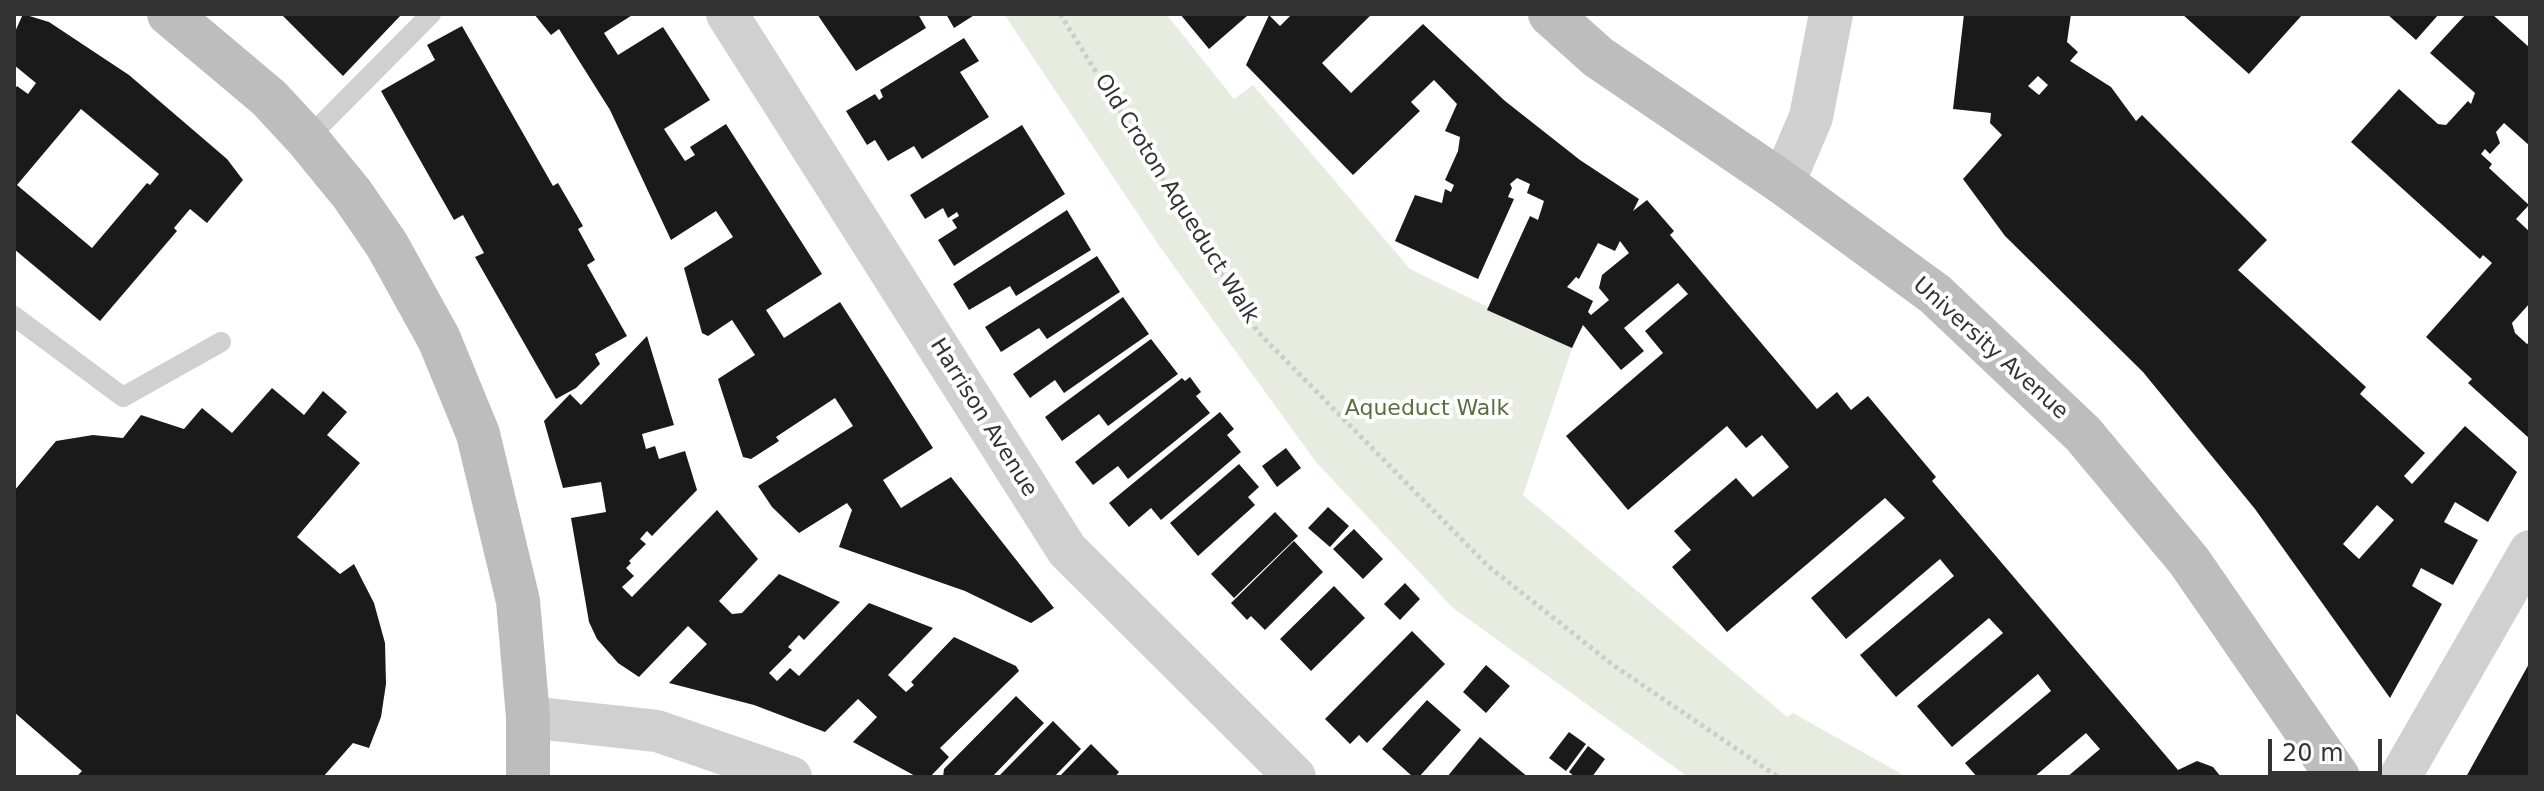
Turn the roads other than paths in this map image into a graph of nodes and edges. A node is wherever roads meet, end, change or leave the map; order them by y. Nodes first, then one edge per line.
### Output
1 (169, 14) edge
2 (431, 14) edge
3 (727, 14) edge
4 (1550, 14) edge
5 (1831, 14) edge
6 (307, 139) junction
7 (1783, 183) junction
8 (14, 316) edge
9 (221, 342) dead end
10 (2530, 551) edge
11 (528, 717) junction
12 (528, 777) edge
13 (791, 777) edge
14 (1295, 777) edge
15 (2338, 777) edge
16 (2400, 777) edge

1 - 6 main road
2 - 6 lane
3 - 14 street, Harrison Avenue
4 - 7 main road, University Avenue
5 - 7 street
6 - 11 main road
7 - 15 main road, University Avenue
8 - 9 lane
10 - 16 street
11 - 12 main road
11 - 13 street

